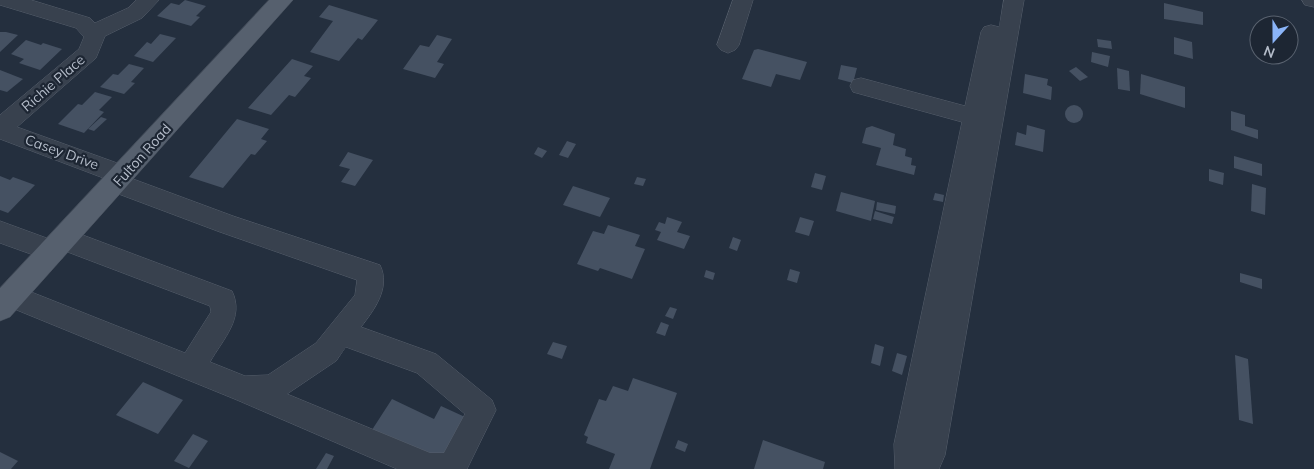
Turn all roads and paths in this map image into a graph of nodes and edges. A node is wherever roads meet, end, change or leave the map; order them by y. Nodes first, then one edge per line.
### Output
1 (7, 0) edge
2 (149, 0) edge
3 (282, 0) edge
4 (743, 0) edge
5 (998, 0) edge
6 (1014, 0) edge
7 (92, 33) junction
8 (728, 45) dead end
9 (861, 86) dead end
10 (974, 117) junction
11 (0, 129) edge
12 (120, 179) junction
13 (0, 232) edge
14 (58, 245) junction
15 (6, 302) edge
16 (341, 333) junction
17 (191, 368) junction
18 (245, 390) junction
19 (910, 469) edge
20 (924, 469) edge

1 - 7 street
2 - 7 street
3 - 12 main road, Fulton Road
4 - 8 street
5 - 10 street
6 - 20 street
7 - 11 street, Richie Place
9 - 10 street
10 - 19 street
11 - 12 street, Casey Drive
12 - 14 main road, Fulton Road
12 - 16 street, Casey Drive
13 - 14 street
14 - 15 main road, Fulton Road
14 - 17 street
15 - 17 street
16 - 18 street
16 - 18 street
17 - 18 street

